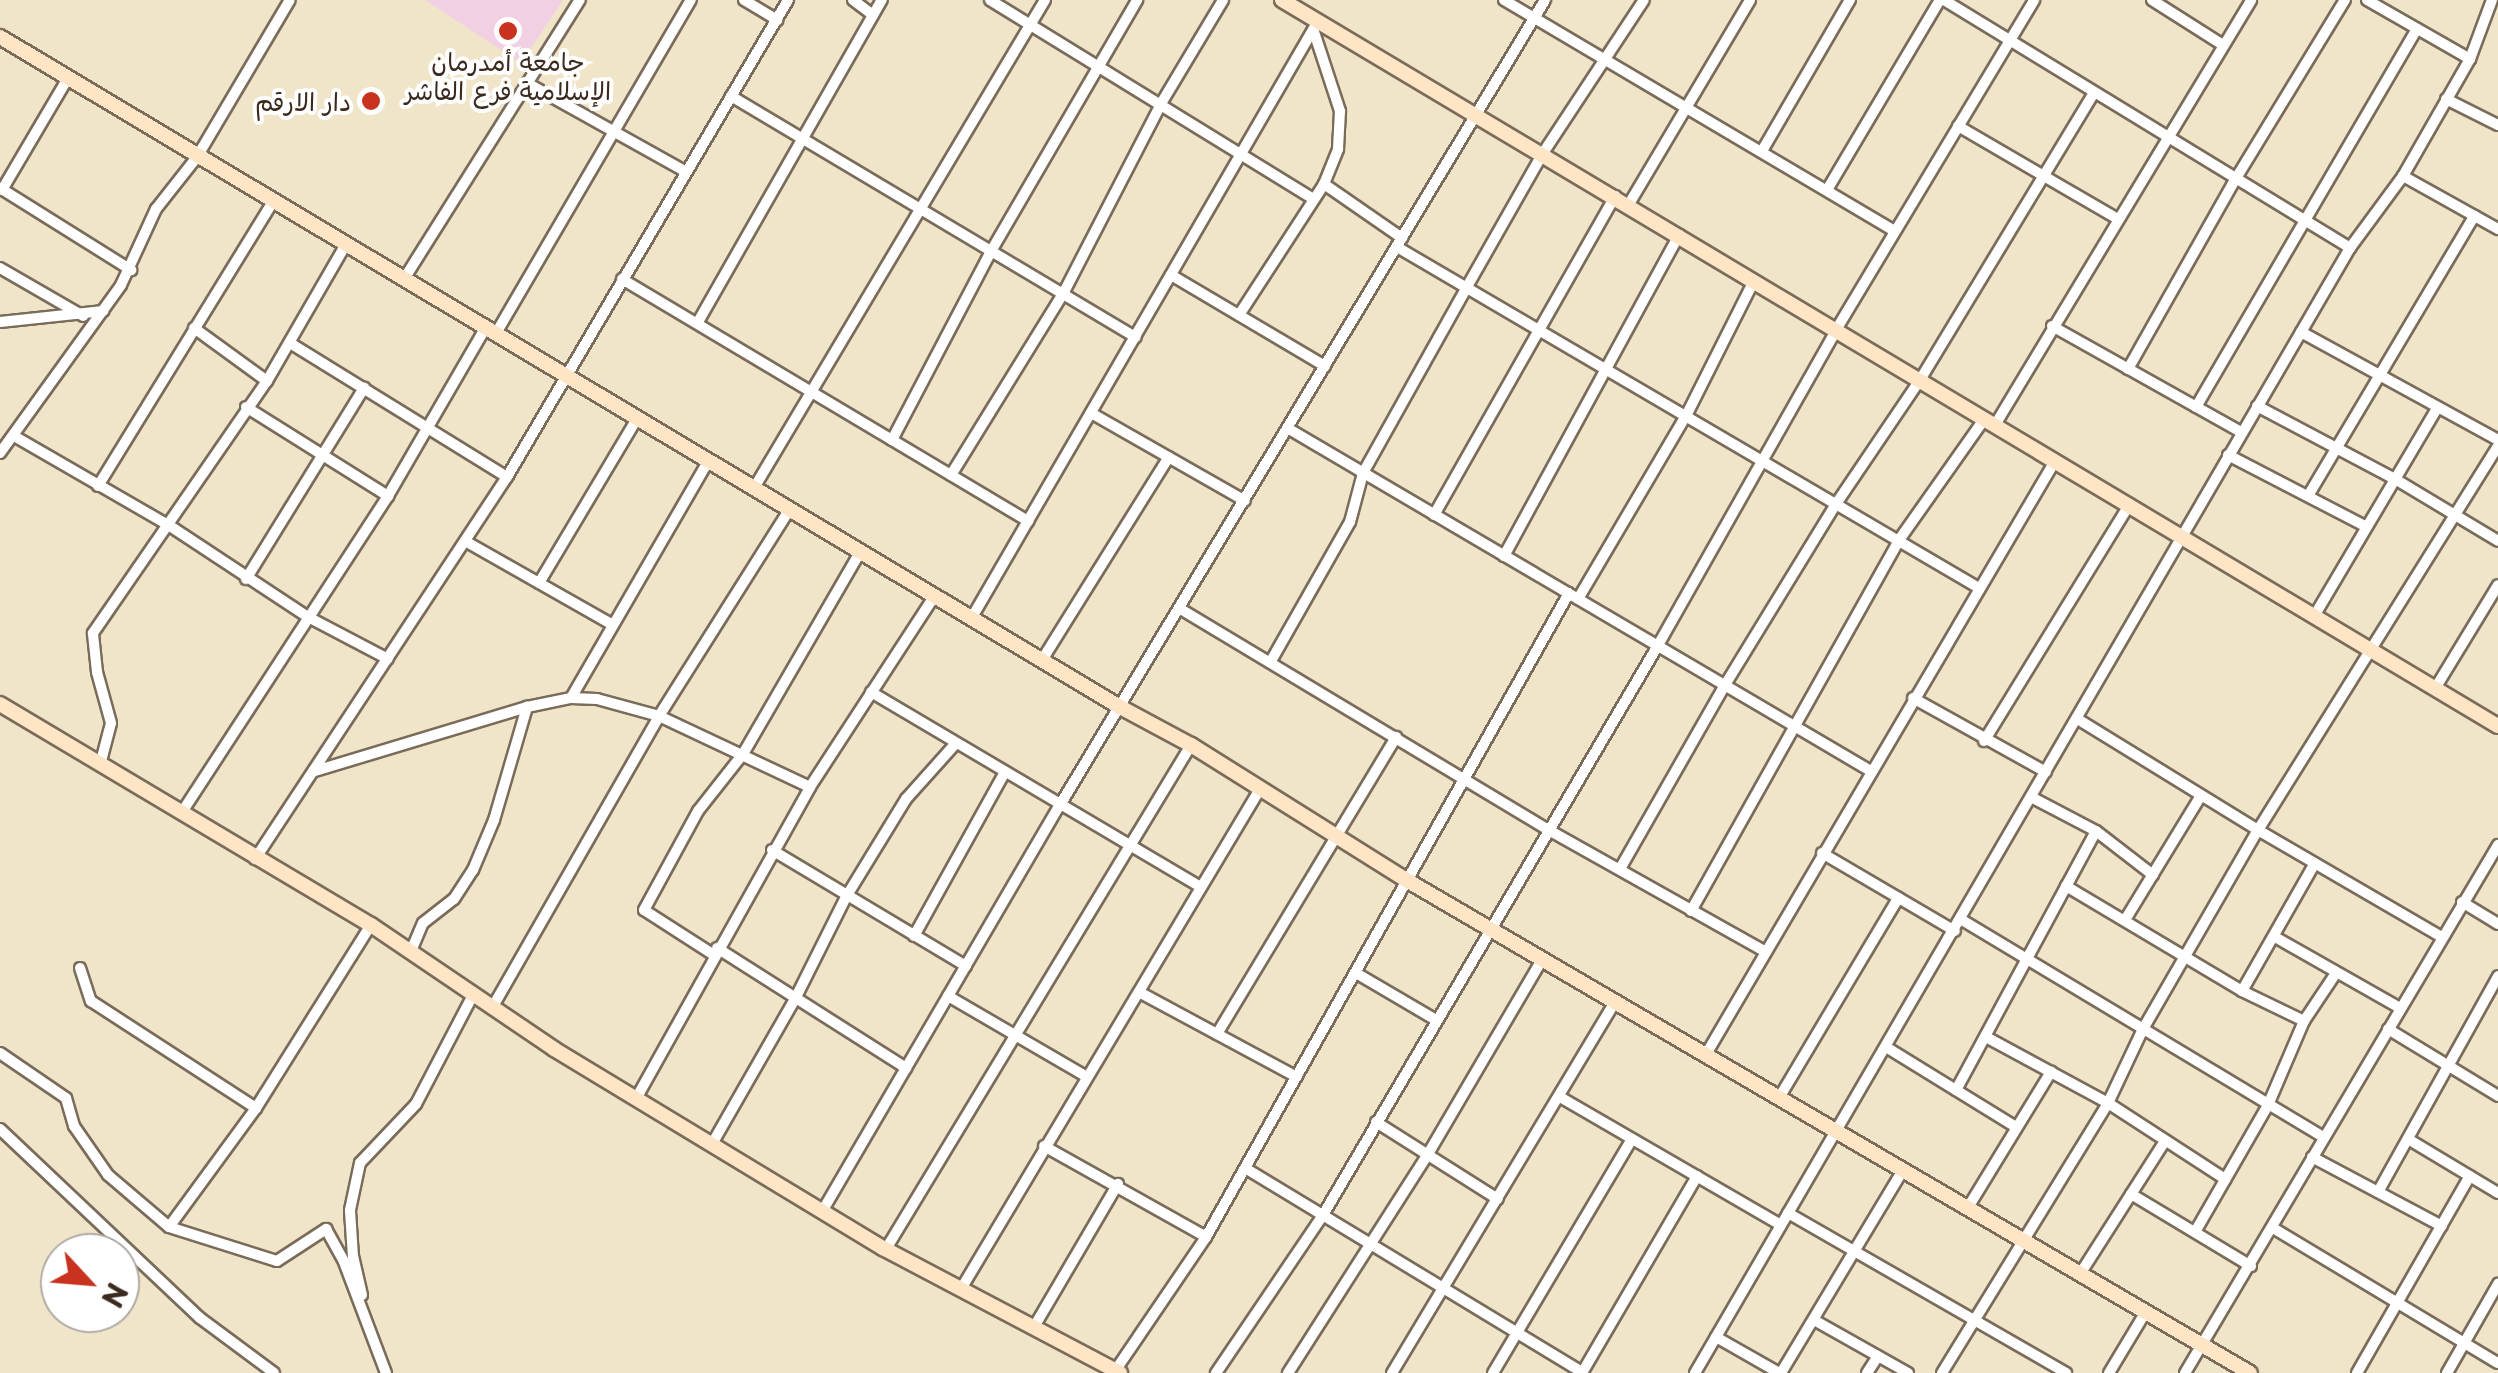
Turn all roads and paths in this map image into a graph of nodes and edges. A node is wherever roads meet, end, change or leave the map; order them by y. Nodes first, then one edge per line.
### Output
1 (290, 0) edge
2 (580, 0) edge
3 (691, 0) edge
4 (744, 0) edge
5 (788, 0) edge
6 (854, 0) edge
7 (882, 0) edge
8 (990, 0) edge
9 (1045, 0) edge
10 (1138, 0) edge
11 (1223, 0) edge
12 (1282, 0) edge
13 (1504, 0) edge
14 (1545, 0) edge
15 (1644, 0) edge
16 (1750, 0) edge
17 (1850, 0) edge
18 (1942, 0) edge
19 (2034, 0) edge
20 (2152, 0) edge
21 (2250, 0) edge
22 (2345, 0) edge
23 (2367, 0) edge
24 (2492, 0) edge
25 (873, 14) junction
26 (1534, 18) junction
27 (776, 20) junction
28 (1032, 24) junction
29 (1316, 27) junction
30 (2417, 30) junction
31 (0, 37) edge
32 (2009, 39) junction
33 (2223, 44) junction
34 (2470, 58) junction
35 (1606, 59) junction
36 (1098, 67) junction
37 (68, 78) junction
38 (527, 84) junction
39 (2094, 93) junction
40 (731, 96) junction
41 (2446, 98) junction
42 (1162, 102) junction
43 (1685, 106) junction
44 (1476, 112) junction
45 (2498, 125) edge
46 (1958, 126) junction
47 (614, 132) junction
48 (2165, 138) junction
49 (803, 139) junction
50 (1762, 152) junction
51 (1242, 153) junction
52 (1543, 153) junction
53 (196, 156) junction
54 (686, 172) junction
55 (2043, 176) junction
56 (2403, 176) junction
57 (2235, 180) junction
58 (1324, 184) junction
59 (1, 189) edge
60 (1827, 190) junction
61 (1314, 199) junction
62 (1622, 200) junction
63 (273, 202) junction
64 (921, 211) junction
65 (2474, 216) junction
66 (2116, 218) junction
67 (2306, 222) junction
68 (2498, 230) edge
69 (1895, 231) junction
70 (1679, 235) junction
71 (1400, 242) junction
72 (345, 246) junction
73 (2350, 248) junction
74 (990, 254) junction
75 (0, 268) edge
76 (131, 270) junction
77 (1172, 275) junction
78 (404, 279) junction
79 (622, 280) junction
80 (1754, 282) junction
81 (1468, 286) junction
82 (1063, 294) junction
83 (104, 311) junction
84 (1239, 315) junction
85 (84, 316) junction
86 (0, 322) edge
87 (698, 322) junction
88 (2052, 326) junction
89 (194, 328) junction
90 (1538, 328) junction
91 (1836, 330) junction
92 (490, 332) junction
93 (2301, 332) junction
94 (1136, 337) junction
95 (290, 343) junction
96 (1325, 366) junction
97 (1604, 366) junction
98 (2128, 369) junction
99 (2378, 374) junction
100 (564, 376) junction
101 (1920, 380) junction
102 (267, 381) junction
103 (364, 388) junction
104 (812, 392) junction
105 (2257, 406) junction
106 (246, 407) junction
107 (2196, 407) junction
108 (2438, 407) junction
109 (1091, 413) junction
110 (1686, 416) junction
111 (638, 417) junction
112 (1990, 422) junction
113 (429, 428) junction
114 (1289, 429) junction
115 (2242, 432) junction
116 (14, 436) junction
117 (892, 440) junction
118 (2498, 443) edge
119 (2335, 450) junction
120 (0, 453) edge
121 (2228, 455) junction
122 (322, 456) junction
123 (1169, 457) junction
124 (709, 460) junction
125 (2055, 460) junction
126 (1764, 462) junction
127 (1363, 473) junction
128 (951, 475) junction
129 (507, 477) junction
130 (2395, 479) junction
131 (98, 486) junction
132 (754, 488) junction
133 (388, 496) junction
134 (2308, 496) junction
135 (1245, 500) junction
136 (1836, 504) junction
137 (2130, 504) junction
138 (789, 510) junction
139 (1434, 515) junction
140 (2456, 516) junction
141 (1028, 521) junction
142 (170, 526) junction
143 (2365, 526) junction
144 (2182, 534) junction
145 (1900, 540) junction
146 (465, 541) junction
147 (2498, 542) edge
148 (860, 552) junction
149 (1504, 556) junction
150 (246, 579) junction
151 (539, 583) junction
152 (2498, 585) edge
153 (1979, 588) junction
154 (1574, 596) junction
155 (934, 597) junction
156 (1179, 608) junction
157 (2484, 608) junction
158 (2316, 613) junction
159 (2498, 616) edge
160 (308, 618) junction
161 (971, 619) junction
162 (614, 625) junction
163 (2372, 646) junction
164 (1657, 647) junction
165 (388, 659) junction
166 (1042, 660) junction
167 (1270, 661) junction
168 (1724, 685) junction
169 (2436, 687) junction
170 (871, 692) junction
171 (571, 698) junction
172 (1913, 698) junction
173 (0, 704) edge
174 (527, 706) junction
175 (1120, 708) junction
176 (660, 716) junction
177 (2079, 720) junction
178 (1793, 725) junction
179 (2498, 726) edge
180 (1396, 737) junction
181 (1984, 741) junction
182 (956, 744) junction
183 (1191, 745) junction
184 (743, 754) junction
185 (100, 765) junction
186 (1869, 770) junction
187 (315, 771) junction
188 (1004, 772) junction
189 (2046, 772) junction
190 (1464, 778) junction
191 (810, 787) junction
192 (1260, 789) junction
193 (2031, 797) junction
194 (2200, 797) junction
195 (1060, 805) junction
196 (182, 812) junction
197 (1547, 829) junction
198 (2258, 830) junction
199 (2096, 831) junction
200 (1336, 836) junction
201 (2498, 845) edge
202 (1128, 846) junction
203 (772, 850) junction
204 (1822, 853) junction
205 (255, 858) junction
206 (2315, 863) junction
207 (1620, 869) junction
208 (2153, 875) junction
209 (1408, 880) junction
210 (2066, 886) junction
211 (1200, 887) junction
212 (846, 897) junction
213 (1898, 898) junction
214 (2462, 902) junction
215 (1692, 911) junction
216 (1962, 920) junction
217 (2125, 920) junction
218 (2498, 924) edge
219 (372, 925) junction
220 (1490, 926) junction
221 (1955, 931) junction
222 (914, 936) junction
223 (2440, 936) junction
224 (2275, 937) junction
225 (715, 951) junction
226 (411, 952) junction
227 (1766, 952) junction
228 (2184, 956) junction
229 (1543, 958) junction
230 (2024, 959) junction
231 (966, 966) junction
232 (80, 968) dead end
233 (2336, 972) junction
234 (1356, 973) junction
235 (2498, 976) edge
236 (2242, 991) junction
237 (1139, 992) junction
238 (2494, 994) edge
239 (473, 995) junction
240 (948, 996) junction
241 (795, 999) junction
242 (1615, 1002) junction
243 (492, 1008) junction
244 (2400, 1008) junction
245 (1436, 1020) junction
246 (2304, 1021) junction
247 (2143, 1029) junction
248 (2388, 1029) junction
249 (1014, 1034) junction
250 (1218, 1034) junction
251 (1986, 1037) junction
252 (1886, 1047) junction
253 (0, 1053) edge
254 (1704, 1056) junction
255 (2448, 1065) junction
256 (906, 1068) junction
257 (2051, 1072) junction
258 (1087, 1077) junction
259 (1297, 1077) junction
260 (1956, 1090) junction
261 (2498, 1096) edge
262 (637, 1097) junction
263 (1560, 1097) junction
264 (1780, 1098) junction
265 (2108, 1103) junction
266 (2268, 1104) junction
267 (256, 1108) junction
268 (1376, 1122) junction
269 (2016, 1127) junction
270 (0, 1130) edge
271 (1835, 1132) junction
272 (2323, 1137) junction
273 (2408, 1138) junction
274 (1632, 1139) junction
275 (2165, 1141) junction
276 (712, 1144) junction
277 (1044, 1146) junction
278 (1428, 1154) junction
279 (2312, 1157) junction
280 (1245, 1168) junction
281 (1902, 1172) junction
282 (1697, 1176) junction
283 (2470, 1176) junction
284 (2226, 1179) junction
285 (1118, 1184) junction
286 (2378, 1192) junction
287 (2131, 1194) junction
288 (2498, 1194) edge
289 (1498, 1199) junction
290 (1967, 1209) junction
291 (824, 1210) junction
292 (1788, 1214) junction
293 (1323, 1215) junction
294 (1781, 1226) junction
295 (2442, 1226) junction
296 (169, 1227) junction
297 (2272, 1228) junction
298 (2195, 1232) junction
299 (1206, 1236) junction
300 (2023, 1240) junction
301 (1371, 1244) junction
302 (886, 1250) junction
303 (1856, 1252) junction
304 (2251, 1266) junction
305 (2080, 1274) junction
306 (2498, 1284) edge
307 (1445, 1288) junction
308 (962, 1289) junction
309 (2399, 1303) junction
310 (2145, 1313) junction
311 (1814, 1320) junction
312 (1974, 1320) junction
313 (1034, 1327) junction
314 (372, 1332) junction
315 (1518, 1333) junction
316 (1716, 1337) junction
317 (2465, 1342) junction
318 (2202, 1344) junction
319 (1878, 1356) junction
320 (2498, 1363) edge
321 (1117, 1372) edge
322 (274, 1373) edge
323 (386, 1373) edge
324 (1216, 1373) edge
325 (1288, 1373) edge
326 (1392, 1373) edge
327 (1493, 1373) edge
328 (1582, 1373) edge
329 (1695, 1373) edge
330 (1780, 1373) edge
331 (1867, 1373) edge
332 (1908, 1373) edge
333 (1942, 1373) edge
334 (2066, 1373) edge
335 (2109, 1373) edge
336 (2185, 1373) edge
337 (2250, 1373) edge
338 (2357, 1373) edge
339 (2448, 1373) edge

1 - 53 street
2 - 38 street
3 - 47 street
4 - 27 street
5 - 27 street
6 - 25 street
7 - 25 street
8 - 28 street
9 - 28 street
10 - 36 street
11 - 42 street
12 - 29 street
13 - 26 street
14 - 26 street
15 - 35 street
16 - 43 street
17 - 50 street
18 - 32 street
18 - 60 street
19 - 32 street
20 - 33 street
21 - 33 street
22 - 57 street
23 - 30 street
24 - 34 street
25 - 49 street
26 - 35 street
26 - 44 street
27 - 40 street
28 - 36 street
28 - 64 street
29 - 44 street
29 - 51 street
29 - 58 street
30 - 34 street
30 - 67 street
31 - 37 street
32 - 39 street
32 - 46 street
33 - 48 street
34 - 41 street
35 - 43 street
35 - 52 street
36 - 42 street
36 - 74 street
37 - 53 street
37 - 59 street
38 - 47 street
38 - 78 street
39 - 48 street
39 - 55 street
40 - 49 street
40 - 54 street
41 - 45 street
41 - 56 street
42 - 51 street
42 - 82 street
43 - 50 street
43 - 62 street
44 - 52 street
44 - 71 street
46 - 55 street
46 - 69 street
47 - 54 street
47 - 92 street
48 - 57 street
48 - 66 street
49 - 64 street
49 - 87 street
50 - 60 street
51 - 61 street
51 - 77 street
52 - 62 street
52 - 81 street
53 - 63 street
53 - 76 street
54 - 79 street
55 - 66 street
55 - 101 street
56 - 65 street
56 - 73 street
57 - 67 street
57 - 98 street
58 - 61 street
58 - 71 street
59 - 76 street
60 - 69 street
61 - 84 street
62 - 70 street
62 - 90 street
63 - 72 street
63 - 89 street
64 - 74 street
64 - 104 street
65 - 68 street
65 - 99 street
66 - 88 street
67 - 73 street
67 - 107 street
69 - 91 street
70 - 80 street
70 - 97 street
71 - 81 street
71 - 96 street
72 - 78 street
72 - 95 street
73 - 93 street
74 - 82 street
74 - 117 street
75 - 85 street
76 - 83 street
77 - 84 street
77 - 94 street
78 - 92 street
79 - 87 street
79 - 100 street
80 - 91 street
80 - 110 street
81 - 90 street
81 - 127 street
82 - 94 street
82 - 128 street
83 - 85 street
83 - 116 street
84 - 96 street
85 - 86 street
87 - 104 street
88 - 98 street
88 - 112 street
89 - 102 street
89 - 131 street
90 - 97 street
90 - 139 street
91 - 101 street
91 - 126 street
92 - 100 street
92 - 113 street
93 - 99 street
93 - 105 street
94 - 109 street
95 - 102 street
95 - 103 street
96 - 114 street
97 - 110 street
97 - 149 street
98 - 107 street
99 - 108 street
99 - 119 street
100 - 111 street
100 - 129 street
101 - 112 street
101 - 136 street
102 - 106 street
103 - 113 street
103 - 122 street
104 - 117 street
104 - 132 street
105 - 115 street
105 - 119 street
106 - 122 street
106 - 142 street
107 - 115 street
108 - 118 street
108 - 130 street
109 - 123 street
109 - 141 street
110 - 126 street
110 - 154 street
111 - 124 street
111 - 151 street
112 - 125 street
112 - 145 street
113 - 129 street
113 - 133 street
114 - 127 street
114 - 135 street
115 - 121 street
116 - 120 street
116 - 131 street
117 - 128 street
118 - 140 street
119 - 130 street
119 - 134 street
121 - 134 street
121 - 144 street
122 - 133 street
122 - 150 street
123 - 135 street
123 - 166 street
124 - 132 street
124 - 162 street
125 - 137 street
125 - 153 street
126 - 136 street
126 - 164 street
127 - 139 street
127 - 167 street
128 - 141 street
129 - 146 street
130 - 140 street
130 - 143 street
131 - 142 street
132 - 138 street
133 - 160 street
134 - 143 street
135 - 156 street
136 - 145 street
136 - 168 street
137 - 144 street
137 - 181 street
138 - 148 street
138 - 176 street
139 - 149 street
140 - 147 street
140 - 163 street
141 - 161 street
142 - 150 street
142 - 185 street
143 - 158 street
144 - 158 street
144 - 177 street
145 - 153 street
145 - 178 street
146 - 151 street
146 - 165 street
148 - 155 street
148 - 184 street
149 - 154 street
150 - 160 street
151 - 162 street
152 - 157 street
153 - 172 street
154 - 164 street
154 - 190 street
155 - 161 street
155 - 170 street
156 - 167 street
156 - 175 street
157 - 159 street
157 - 169 street
158 - 163 street
160 - 165 street
160 - 196 street
161 - 166 street
162 - 171 street
163 - 169 street
163 - 198 street
164 - 168 street
164 - 197 street
165 - 187 street
166 - 175 street
167 - 180 street
168 - 178 street
168 - 207 street
169 - 179 street
170 - 182 street
170 - 191 street
171 - 174 street
171 - 176 street
172 - 181 street
172 - 186 street
173 - 185 street
174 - 187 street
174 - 226 street
175 - 183 street
175 - 195 street
176 - 184 street
176 - 243 street
177 - 189 street
177 - 194 street
178 - 186 street
178 - 215 street
180 - 190 street
180 - 200 street
181 - 189 street
182 - 188 street
182 - 212 street
183 - 192 street
183 - 202 street
184 - 191 street
184 - 225 street
185 - 196 street
186 - 204 street
187 - 205 street
188 - 195 street
188 - 222 street
189 - 193 street
190 - 197 street
190 - 209 street
191 - 203 street
192 - 200 street
192 - 211 street
193 - 199 street
193 - 216 street
194 - 198 street
194 - 208 street
195 - 202 street
195 - 231 street
196 - 205 street
197 - 207 street
197 - 220 street
198 - 206 street
198 - 228 street
199 - 208 street
199 - 210 street
200 - 209 street
200 - 250 street
201 - 214 street
202 - 211 street
202 - 249 street
203 - 212 street
203 - 225 street
204 - 213 street
204 - 227 street
205 - 219 street
206 - 223 street
206 - 224 street
207 - 215 street
208 - 217 street
209 - 220 street
209 - 234 street
210 - 217 street
210 - 230 street
211 - 237 street
212 - 222 street
212 - 241 street
213 - 221 street
213 - 264 street
214 - 218 street
214 - 223 street
215 - 227 street
216 - 221 street
216 - 230 street
217 - 228 street
219 - 226 street
219 - 267 street
220 - 229 street
220 - 245 street
221 - 252 street
222 - 231 street
223 - 244 street
224 - 233 street
224 - 236 street
225 - 241 street
225 - 262 street
226 - 239 street
227 - 254 street
228 - 236 street
228 - 247 street
229 - 242 street
229 - 278 street
230 - 247 street
230 - 251 street
231 - 240 street
232 - 267 street
233 - 244 street
233 - 246 street
234 - 245 street
234 - 259 street
235 - 238 street
236 - 246 street
237 - 250 street
237 - 258 street
238 - 255 street
239 - 243 street
239 - 314 street
240 - 249 street
240 - 256 street
241 - 256 street
241 - 276 street
242 - 254 street
242 - 263 street
243 - 262 street
244 - 248 street
245 - 268 street
246 - 266 street
247 - 265 street
247 - 266 street
248 - 255 street
248 - 272 street
249 - 258 street
249 - 302 street
250 - 259 street
251 - 257 street
251 - 260 street
252 - 260 street
252 - 271 street
253 - 296 street
254 - 264 street
255 - 261 street
255 - 273 street
256 - 291 street
257 - 265 street
257 - 269 street
258 - 277 street
259 - 280 street
260 - 269 street
262 - 276 street
263 - 274 street
263 - 289 street
264 - 271 street
265 - 275 street
265 - 300 street
266 - 272 street
266 - 284 street
267 - 296 street
268 - 278 street
268 - 293 street
269 - 290 street
270 - 322 street
271 - 281 street
271 - 292 street
272 - 279 street
273 - 283 street
273 - 286 street
274 - 282 street
274 - 315 street
275 - 284 street
275 - 287 street
276 - 291 street
277 - 285 street
277 - 308 street
278 - 289 street
278 - 301 street
279 - 286 street
279 - 297 street
280 - 293 street
280 - 299 street
281 - 290 street
281 - 303 street
282 - 294 street
282 - 328 street
283 - 288 street
283 - 295 street
284 - 298 street
285 - 299 street
285 - 313 street
286 - 295 street
287 - 298 street
287 - 305 street
289 - 307 street
290 - 300 street
291 - 302 street
292 - 294 street
292 - 303 street
293 - 301 street
293 - 324 street
294 - 316 street
295 - 309 street
296 - 314 street
297 - 304 street
297 - 309 street
298 - 304 street
299 - 321 street
300 - 305 street
300 - 312 street
301 - 307 street
301 - 325 street
302 - 308 street
303 - 311 street
303 - 312 street
304 - 318 street
305 - 310 street
306 - 317 street
307 - 315 street
307 - 326 street
308 - 313 street
309 - 317 street
309 - 338 street
310 - 318 street
310 - 335 street
311 - 319 street
311 - 330 street
312 - 333 street
312 - 334 street
313 - 321 street
314 - 323 street
315 - 327 street
315 - 328 street
316 - 329 street
316 - 330 street
317 - 320 street
317 - 339 street
318 - 336 street
318 - 337 street
319 - 331 street
319 - 332 street

